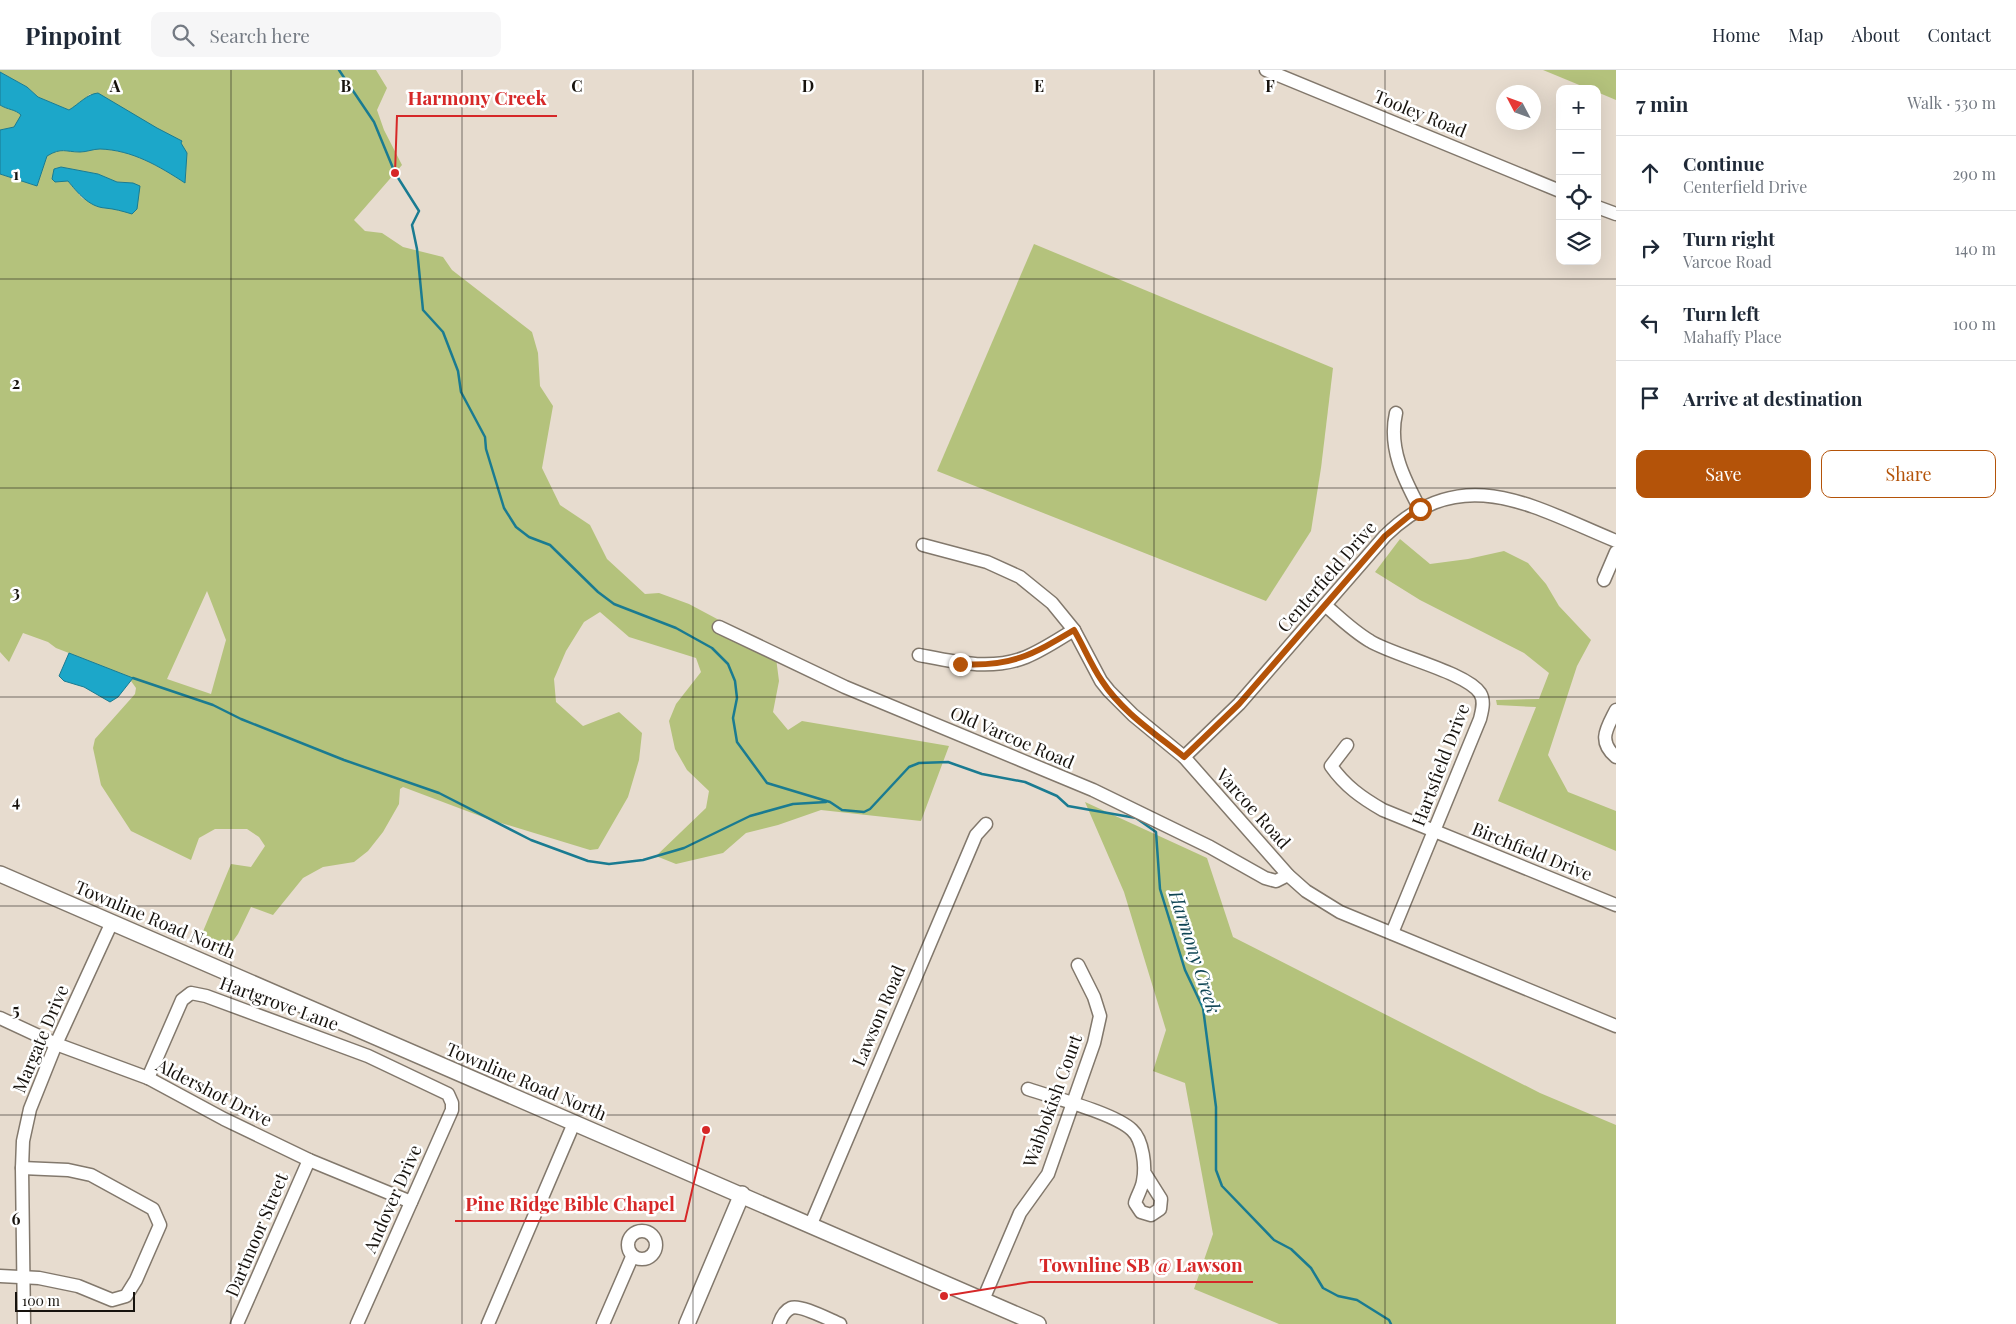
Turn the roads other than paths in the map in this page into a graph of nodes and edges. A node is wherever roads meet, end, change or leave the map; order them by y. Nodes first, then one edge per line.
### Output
1 (1266, 70) edge
2 (1556, 189) edge
3 (1601, 208) edge
4 (1616, 214) edge
5 (1396, 412) dead end
6 (1420, 509) junction
7 (1616, 541) edge
8 (922, 545) dead end
9 (1616, 552) edge
10 (1604, 580) dead end
11 (1325, 605) junction
12 (718, 627) dead end
13 (1074, 630) junction
14 (919, 655) dead end
15 (1616, 710) edge
16 (1347, 746) dead end
17 (1184, 757) junction
18 (1616, 757) edge
19 (986, 824) dead end
20 (1435, 831) junction
21 (0, 874) edge
22 (1288, 875) junction
23 (1616, 905) edge
24 (112, 922) junction
25 (1392, 932) junction
26 (1078, 965) dead end
27 (0, 1018) edge
28 (1616, 1026) edge
29 (56, 1044) junction
30 (148, 1078) junction
31 (1028, 1089) dead end
32 (443, 1090) joint
33 (1074, 1105) junction
34 (574, 1123) junction
35 (309, 1160) junction
36 (22, 1168) junction
37 (1144, 1172) dead end
38 (742, 1194) junction
39 (411, 1202) junction
40 (811, 1224) junction
41 (632, 1257) dead end
42 (0, 1276) edge
43 (22, 1276) junction
44 (983, 1300) junction
45 (24, 1324) edge
46 (237, 1324) edge
47 (357, 1324) edge
48 (488, 1324) edge
49 (603, 1324) edge
50 (687, 1324) edge
51 (779, 1324) edge
52 (840, 1324) edge
53 (1038, 1324) edge

1 - 2 street, Tooley Road
3 - 4 street
5 - 6 street
6 - 7 street, Centerfield Drive
6 - 11 street, Centerfield Drive
8 - 13 street, Varcoe Road
9 - 10 street
11 - 17 street, Centerfield Drive
11 - 20 street, Hartsfield Drive
12 - 22 street, Old Varcoe Road
13 - 14 street
13 - 17 street, Varcoe Road
15 - 18 street
16 - 20 street, Birchfield Drive
17 - 22 street, Varcoe Road
19 - 40 street, Lawson Road
20 - 23 street, Birchfield Drive
20 - 25 street, Hartsfield Drive
21 - 24 main road, Townline Road North
22 - 25 street, Varcoe Road
24 - 29 street, Margate Drive
24 - 34 main road, Townline Road North
25 - 28 street, Varcoe Road
26 - 33 street, Wabbokish Court
27 - 29 street, Aldershot Drive
29 - 30 street, Aldershot Drive
29 - 36 street, Margate Drive
30 - 32 street, Hartgrove Lane
30 - 35 street, Aldershot Drive
31 - 33 street
32 - 39 street, Andover Drive
33 - 37 street
33 - 44 street, Wabbokish Court
34 - 38 main road, Townline Road North
34 - 48 street
35 - 39 street, Aldershot Drive
35 - 46 street, Dartmoor Street
36 - 43 street, Margate Drive
36 - 43 street
38 - 40 main road, Townline Road North
38 - 50 main road
39 - 47 street, Andover Drive
40 - 44 main road, Townline Road North
41 - 49 street
42 - 43 street
43 - 45 street, Margate Drive
44 - 53 main road, Townline Road North
51 - 52 street

